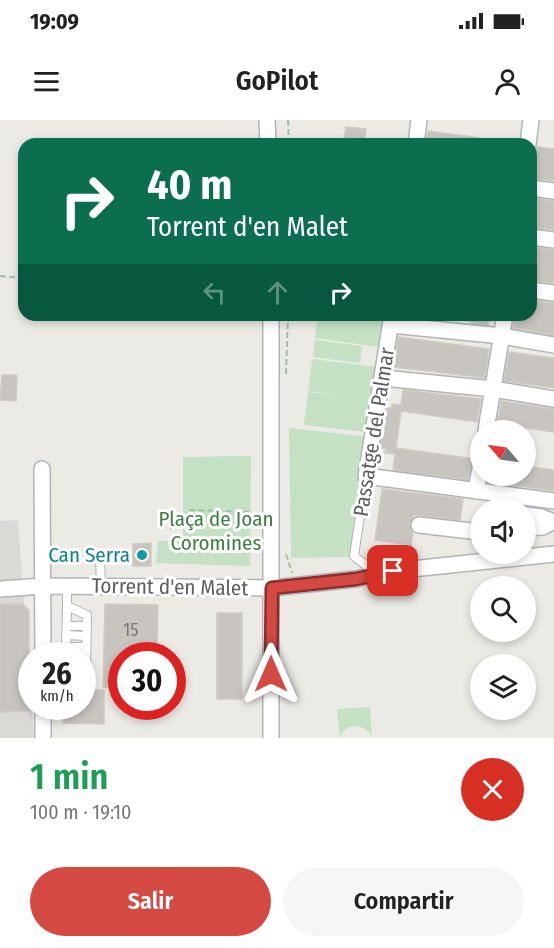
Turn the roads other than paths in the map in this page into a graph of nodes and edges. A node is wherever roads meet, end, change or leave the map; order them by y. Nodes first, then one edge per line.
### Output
1 (267, 120) edge
2 (419, 120) edge
3 (531, 120) edge
4 (268, 138) edge
5 (417, 138) edge
6 (529, 138) edge
7 (537, 189) edge
8 (554, 190) edge
9 (537, 238) edge
10 (554, 240) edge
11 (537, 291) edge
12 (554, 293) edge
13 (271, 321) edge
14 (392, 321) edge
15 (399, 321) edge
16 (504, 321) edge
17 (502, 336) junction
18 (554, 345) edge
19 (383, 378) junction
20 (494, 389) junction
21 (554, 399) edge
22 (488, 420) edge
23 (42, 469) dead end
24 (366, 476) junction
25 (477, 486) edge
26 (476, 491) junction
27 (554, 501) edge
28 (536, 516) edge
29 (553, 522) edge
30 (419, 525) dead end
31 (536, 527) edge
32 (470, 531) edge
33 (554, 554) edge
34 (100, 556) dead end
35 (378, 574) junction
36 (43, 586) junction
37 (67, 586) junction
38 (101, 586) junction
39 (272, 588) junction
40 (0, 589) edge
41 (67, 606) junction
42 (67, 626) junction
43 (87, 626) junction
44 (66, 636) junction
45 (86, 636) junction
46 (43, 642) edge
47 (66, 642) edge
48 (86, 642) edge
49 (43, 720) edge
50 (43, 738) edge
51 (271, 738) edge

1 - 4 street
2 - 5 street
3 - 6 street
7 - 8 street
9 - 10 street
11 - 12 street
13 - 39 street
14 - 19 street, Passatge del Palmar
15 - 17 street
16 - 17 street
17 - 18 street
17 - 20 street
19 - 20 street
19 - 24 street, Passatge del Palmar
20 - 21 street
20 - 22 street
23 - 36 street
24 - 26 street
24 - 35 lane, Passatge del Palmar
25 - 26 street
26 - 27 street
28 - 29 street
29 - 31 street
30 - 32 street
33 - 35 street, Torrent d'en Malet
34 - 38 lane
35 - 39 street, Torrent d'en Malet
36 - 37 street, Torrent d'en Malet
36 - 40 street, Torrent d'en Malet
36 - 46 street
37 - 38 street, Torrent d'en Malet
37 - 41 lane
38 - 39 street, Torrent d'en Malet
39 - 51 street
41 - 42 lane
41 - 43 lane
42 - 43 lane
42 - 44 lane
43 - 45 lane
44 - 45 lane
44 - 47 lane
45 - 48 lane
49 - 50 street

